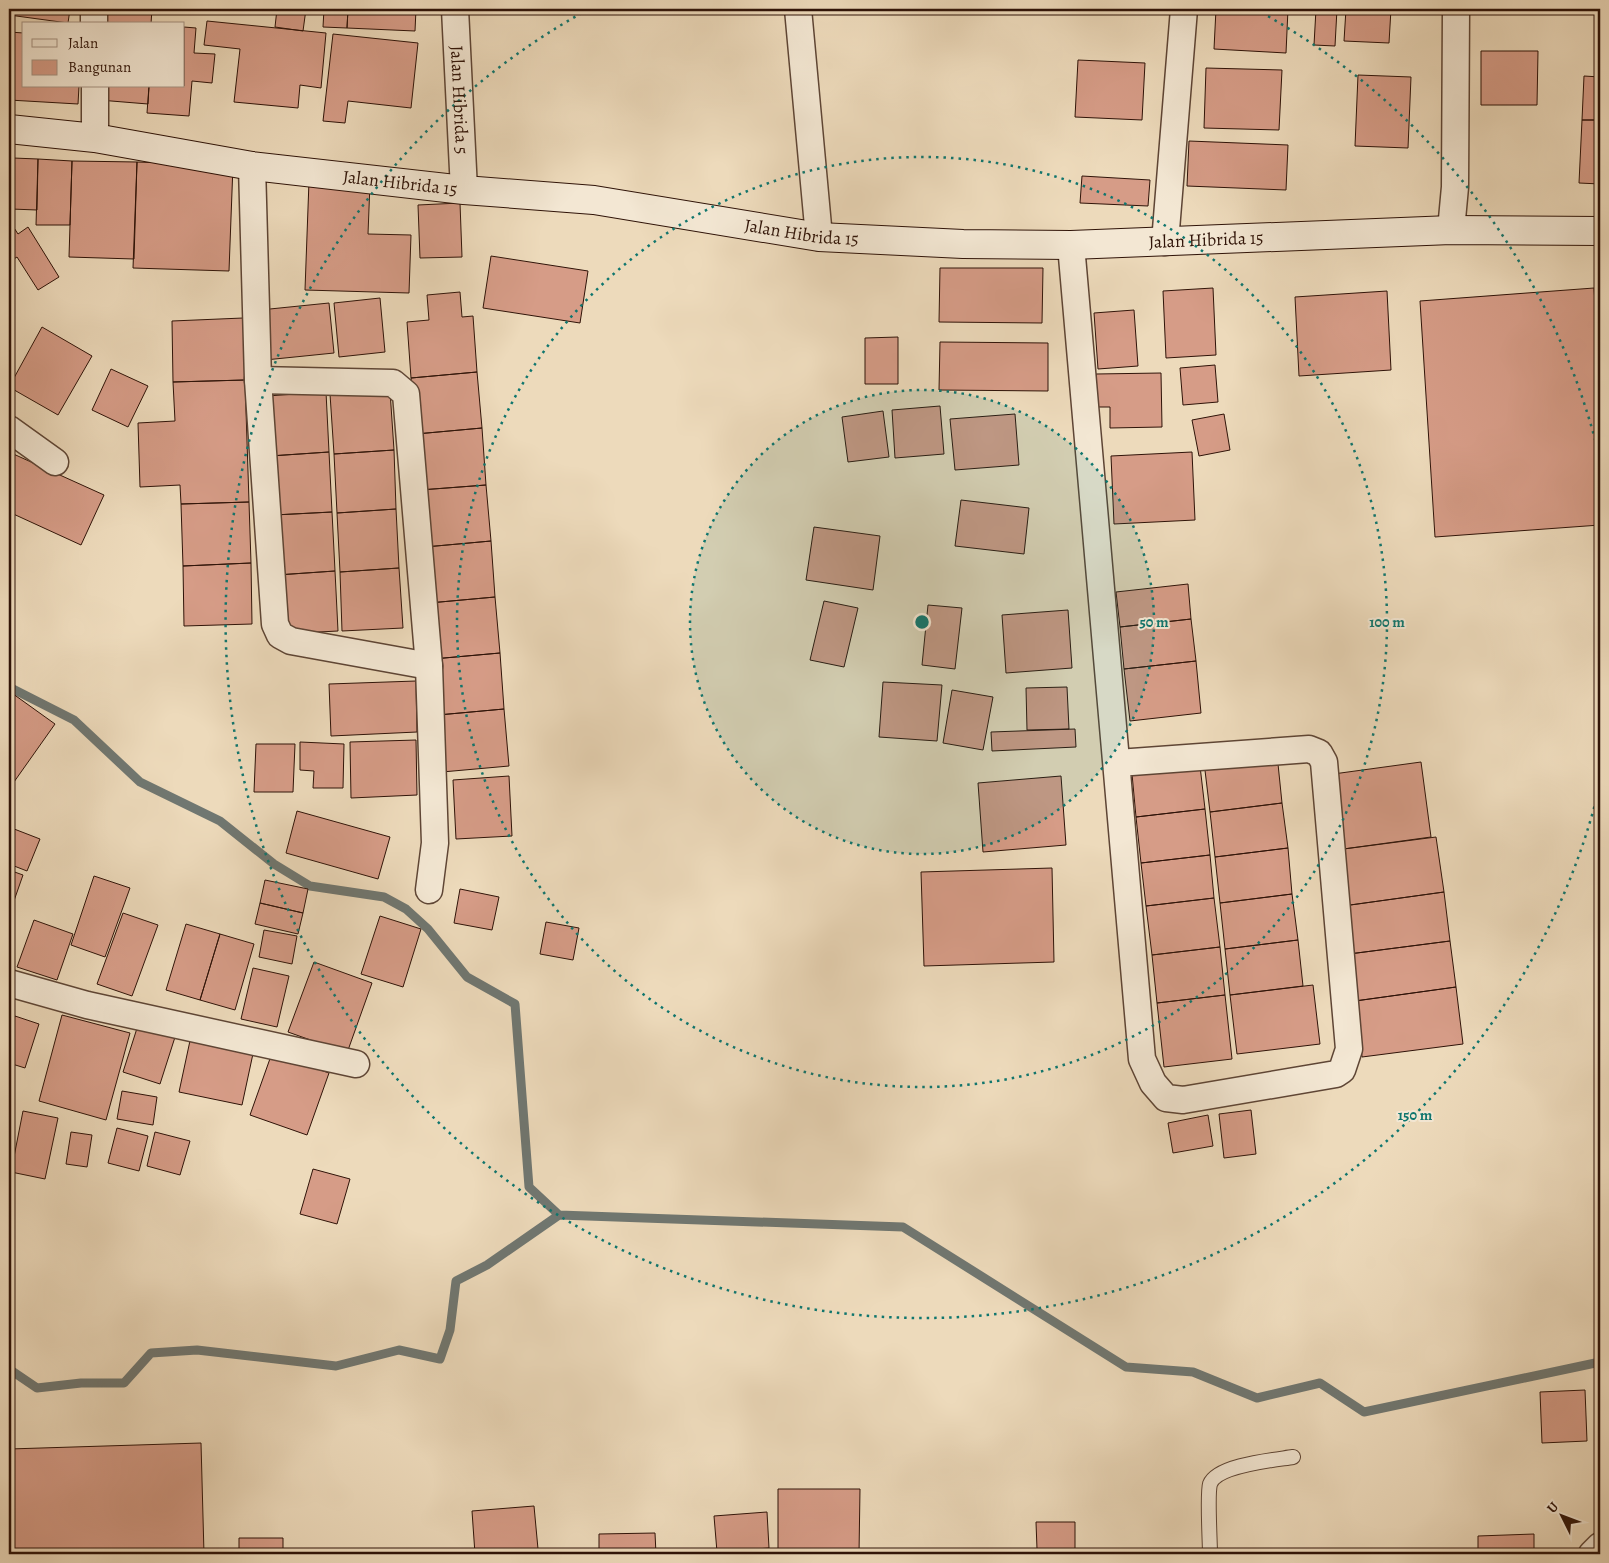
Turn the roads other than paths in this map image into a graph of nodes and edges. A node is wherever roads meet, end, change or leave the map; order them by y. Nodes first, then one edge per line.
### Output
1 (94, 9) edge
2 (455, 9) edge
3 (798, 9) edge
4 (1184, 9) edge
5 (1456, 9) edge
6 (94, 22) edge
7 (95, 88) edge
8 (9, 129) edge
9 (95, 138) junction
10 (252, 166) junction
11 (464, 190) junction
12 (1451, 230) junction
13 (1600, 231) edge
14 (820, 237) junction
15 (1165, 242) junction
16 (1071, 245) junction
17 (258, 380) junction
18 (9, 429) edge
19 (55, 462) dead end
20 (429, 666) junction
21 (1118, 763) junction
22 (429, 890) dead end
23 (9, 983) edge
24 (356, 1064) dead end
25 (1293, 1457) dead end
26 (1600, 1546) edge
27 (1210, 1554) edge
28 (1592, 1554) edge

1 - 6 street
2 - 11 street, Jalan Hibrida 5
3 - 14 street
4 - 15 street
5 - 12 street
7 - 9 street
8 - 9 street, Jalan Hibrida 15
9 - 10 street, Jalan Hibrida 15
10 - 11 street, Jalan Hibrida 15
10 - 17 street
11 - 14 street, Jalan Hibrida 15
12 - 13 street, Jalan Hibrida 15
12 - 15 street, Jalan Hibrida 15
14 - 16 street, Jalan Hibrida 15
15 - 16 street, Jalan Hibrida 15
16 - 21 street
17 - 20 street
17 - 20 street
18 - 19 street
20 - 22 street
21 - 21 street
23 - 24 street
25 - 27 lane
26 - 28 street

